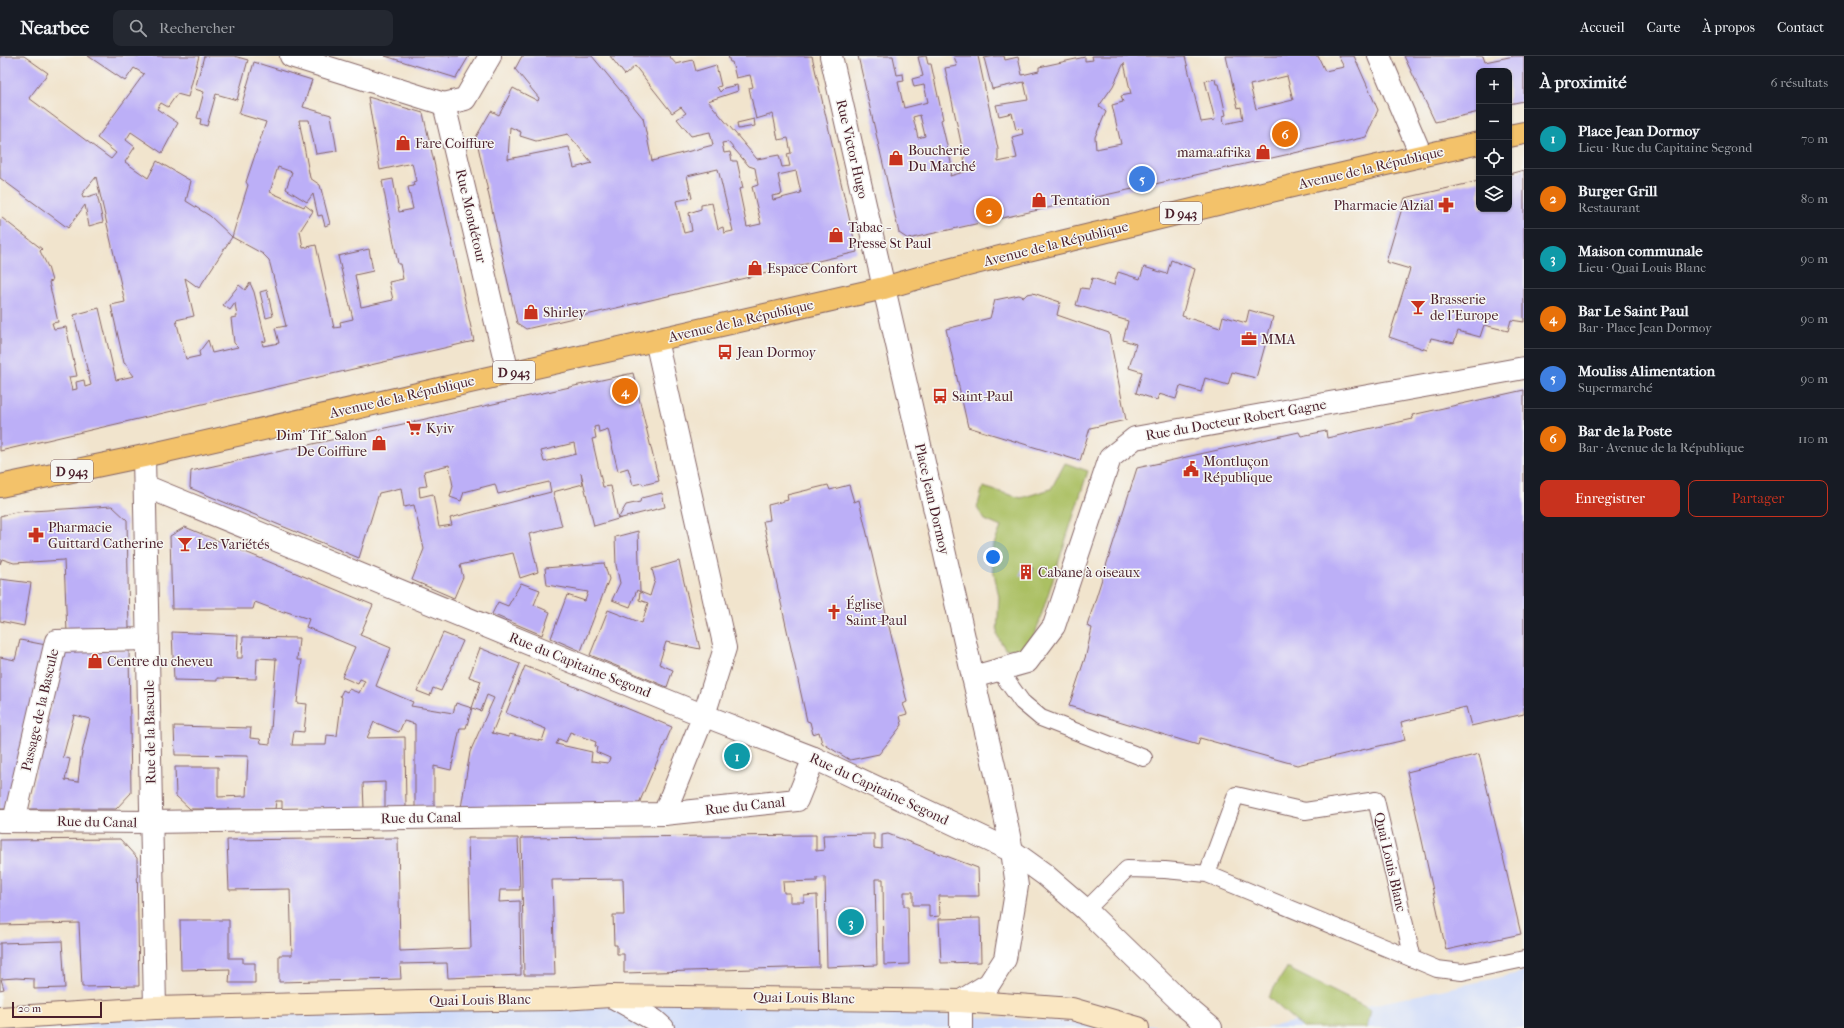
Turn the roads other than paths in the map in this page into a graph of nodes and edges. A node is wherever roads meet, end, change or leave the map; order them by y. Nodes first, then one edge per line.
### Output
1 (291, 56) edge
2 (490, 56) edge
3 (831, 56) edge
4 (1378, 56) edge
5 (444, 104) junction
6 (1524, 133) edge
7 (1512, 135) edge
8 (1476, 144) edge
9 (1421, 155) junction
10 (884, 288) junction
11 (656, 340) junction
12 (1524, 368) edge
13 (508, 373) junction
14 (144, 456) junction
15 (0, 486) edge
16 (145, 486) junction
17 (148, 639) junction
18 (999, 670) junction
19 (973, 677) junction
20 (704, 715) junction
21 (814, 758) junction
22 (1144, 758) dead end
23 (664, 814) junction
24 (7, 821) edge
25 (151, 822) junction
26 (1012, 851) junction
27 (1207, 874) junction
28 (1086, 910) junction
29 (1413, 959) junction
30 (1524, 959) edge
31 (612, 996) junction
32 (961, 1001) junction
33 (155, 1008) junction
34 (0, 1018) edge
35 (663, 1028) edge
36 (961, 1028) edge
37 (1138, 1028) edge
38 (1211, 1028) edge

1 - 5 street
2 - 5 street
3 - 10 street, Rue Victor Hugo
4 - 9 street
5 - 13 street, Rue Mondétour
6 - 7 main road
8 - 9 main road, Avenue de la République / D 943
9 - 10 main road, Avenue de la République / D 943
10 - 11 main road, Avenue de la République / D 943
10 - 19 street, Place Jean Dormoy
11 - 13 main road, Avenue de la République / D 943
11 - 20 street
12 - 18 street, Rue du Docteur Robert Gagne
13 - 14 main road, Avenue de la République / D 943
14 - 15 main road, Avenue de la République / D 943
14 - 16 street, Rue de la Bascule
16 - 17 street, Rue de la Bascule
16 - 20 street, Rue du Capitaine Segond
17 - 24 street, Passage de la Bascule
17 - 25 street, Rue de la Bascule
18 - 19 street, Rue du Docteur Robert Gagne
18 - 22 lane
19 - 26 street, Place Jean Dormoy
20 - 21 street, Rue du Capitaine Segond
20 - 23 street
21 - 23 street, Rue du Canal
21 - 26 street, Rue du Capitaine Segond
23 - 25 street, Rue du Canal
24 - 25 street, Rue du Canal
25 - 33 street, Rue de la Bascule
26 - 28 street
26 - 32 street
27 - 28 lane
27 - 29 lane
27 - 29 lane, Quai Louis Blanc
28 - 38 street
29 - 30 lane
31 - 32 main road, Quai Louis Blanc
31 - 33 main road, Quai Louis Blanc
31 - 35 street
32 - 36 street
32 - 37 main road, Quai Louis Blanc
33 - 34 main road, Quai Louis Blanc

